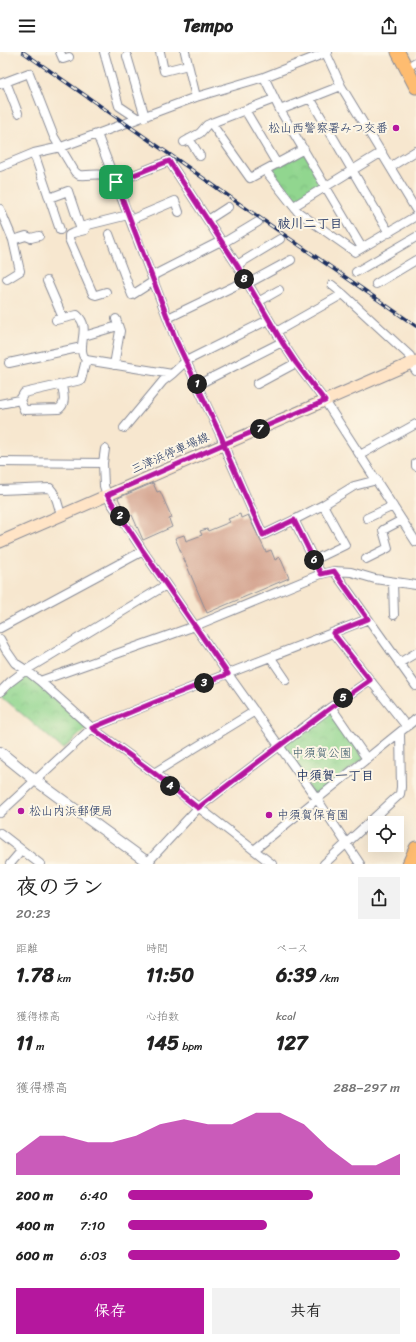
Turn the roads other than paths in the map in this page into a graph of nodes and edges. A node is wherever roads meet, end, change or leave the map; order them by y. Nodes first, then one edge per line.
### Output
1 (60, 52) edge
2 (104, 52) edge
3 (160, 52) edge
4 (185, 52) edge
5 (398, 52) edge
6 (327, 53) edge
7 (127, 56) dead end
8 (69, 57) dead end
9 (188, 65) junction
10 (411, 65) edge
11 (264, 77) junction
12 (3, 83) edge
13 (341, 86) junction
14 (416, 87) edge
15 (196, 97) junction
16 (310, 98) junction
17 (274, 99) junction
18 (245, 110) junction
19 (280, 110) junction
20 (18, 113) dead end
21 (141, 117) junction
22 (211, 123) junction
23 (97, 134) junction
24 (61, 147) junction
25 (304, 149) junction
26 (416, 151) edge
27 (382, 152) junction
28 (34, 153) junction
29 (200, 156) dead end
30 (277, 164) junction
31 (0, 167) edge
32 (390, 167) junction
33 (265, 170) junction
34 (352, 170) junction
35 (115, 179) junction
36 (326, 186) junction
37 (49, 198) junction
38 (294, 206) junction
39 (228, 207) dead end
40 (0, 209) edge
41 (416, 210) edge
42 (179, 212) dead end
43 (416, 216) edge
44 (129, 218) junction
45 (208, 220) junction
46 (258, 222) dead end
47 (60, 230) dead end
48 (85, 230) junction
49 (389, 233) junction
50 (109, 234) dead end
51 (39, 236) dead end
52 (416, 237) edge
53 (280, 239) dead end
54 (13, 240) junction
55 (222, 242) junction
56 (362, 248) junction
57 (291, 260) dead end
58 (416, 260) edge
59 (237, 265) junction
60 (356, 272) dead end
61 (8, 278) dead end
62 (153, 278) junction
63 (246, 282) junction
64 (376, 284) dead end
65 (332, 285) dead end
66 (47, 286) dead end
67 (279, 290) dead end
68 (106, 292) dead end
69 (343, 294) junction
70 (258, 302) junction
71 (168, 318) junction
72 (268, 320) junction
73 (276, 332) junction
74 (84, 336) junction
75 (282, 342) junction
76 (82, 347) junction
77 (86, 360) junction
78 (186, 361) junction
79 (9, 363) dead end
80 (296, 363) junction
81 (114, 364) junction
82 (415, 365) edge
83 (172, 374) junction
84 (257, 384) dead end
85 (62, 385) junction
86 (198, 385) junction
87 (20, 400) junction
88 (325, 401) junction
89 (0, 404) edge
90 (416, 424) edge
91 (124, 428) dead end
92 (224, 444) junction
93 (105, 449) dead end
94 (360, 455) junction
95 (0, 462) edge
96 (103, 463) junction
97 (377, 480) junction
98 (0, 490) edge
99 (107, 495) junction
100 (323, 505) junction
101 (393, 506) junction
102 (61, 515) junction
103 (367, 518) dead end
104 (294, 520) junction
105 (402, 520) junction
106 (0, 542) edge
107 (416, 542) edge
108 (143, 551) junction
109 (366, 559) dead end
110 (314, 560) junction
111 (334, 571) junction
112 (321, 574) junction
113 (393, 582) junction
114 (166, 585) junction
115 (416, 585) edge
116 (394, 615) dead end
117 (368, 619) junction
118 (195, 626) junction
119 (0, 628) edge
120 (333, 633) junction
121 (0, 639) edge
122 (416, 653) edge
123 (271, 658) junction
124 (399, 663) junction
125 (26, 670) junction
126 (228, 674) junction
127 (286, 680) dead end
128 (370, 680) junction
129 (40, 681) junction
130 (416, 686) edge
131 (0, 692) edge
132 (331, 707) junction
133 (255, 711) junction
134 (416, 720) edge
135 (407, 726) junction
136 (92, 728) junction
137 (400, 733) junction
138 (279, 746) junction
139 (0, 752) edge
140 (367, 759) junction
141 (154, 773) junction
142 (35, 780) junction
143 (317, 799) junction
144 (198, 808) junction
145 (0, 813) edge
146 (0, 834) edge
147 (347, 844) junction
148 (416, 848) edge
149 (22, 850) junction
150 (254, 850) junction
151 (10, 864) edge
152 (40, 864) edge
153 (148, 864) edge
154 (272, 864) edge
155 (324, 864) edge
156 (360, 864) edge
157 (409, 864) edge

1 - 8 street
2 - 21 street
3 - 9 street
4 - 9 street
5 - 10 main road
6 - 11 street
6 - 13 street
7 - 21 street
9 - 15 street
10 - 14 main road
11 - 15 street
11 - 17 street
12 - 20 street
12 - 24 street
13 - 16 street
13 - 27 street
15 - 21 street
16 - 19 street
16 - 34 street
17 - 18 street
17 - 19 street
18 - 22 street
18 - 30 street
19 - 25 street
21 - 23 street
22 - 29 street
22 - 33 street
23 - 24 street
23 - 35 street
24 - 28 street
24 - 35 street
25 - 30 street
25 - 36 street
26 - 32 street
27 - 32 street
27 - 34 street
28 - 31 street
28 - 37 street
30 - 33 street
32 - 41 street
33 - 38 street
34 - 36 street
34 - 49 street
35 - 44 street
35 - 45 street
36 - 38 street
36 - 56 street
37 - 47 street
37 - 48 street
38 - 56 street
39 - 45 street
40 - 54 street
42 - 44 street
43 - 49 street
44 - 48 street
44 - 62 street
45 - 55 street
46 - 55 street
48 - 68 street
49 - 56 street
50 - 62 street
51 - 54 street
52 - 60 street
53 - 59 street
54 - 61 street
55 - 59 street
55 - 62 street
57 - 63 street
58 - 64 street
59 - 63 street
62 - 71 street
63 - 70 street
63 - 71 street
65 - 69 street
66 - 74 street
67 - 70 street
69 - 73 street
69 - 82 street
70 - 72 street
71 - 78 street
72 - 73 street
72 - 78 street
73 - 75 street
74 - 76 street
74 - 81 street
75 - 80 street
75 - 86 street
76 - 77 street
76 - 79 street
77 - 81 street
77 - 85 street
78 - 83 street
78 - 86 street
80 - 84 street
80 - 88 street
81 - 83 street
82 - 88 main road, 三津浜停車場線
83 - 91 street
85 - 87 street
85 - 87 street
86 - 92 street
87 - 89 street
88 - 92 main road, 三津浜停車場線
88 - 94 street
90 - 94 street
92 - 99 main road, 三津浜停車場線
92 - 104 street
93 - 96 street
94 - 97 street
95 - 96 street
96 - 99 street
97 - 100 street
97 - 101 street
98 - 102 street
99 - 102 main road, 三津浜停車場線
99 - 108 street
100 - 104 street
100 - 110 street
101 - 103 street
101 - 105 street
102 - 106 main road, 三津浜停車場線
104 - 110 street
105 - 107 street
105 - 109 street
108 - 114 street
108 - 119 street
110 - 112 street
111 - 112 street
111 - 113 street
111 - 117 street
112 - 118 street
113 - 115 street
113 - 116 street
114 - 118 street
114 - 125 street
117 - 120 street
117 - 124 street
118 - 126 street
118 - 129 street
120 - 123 street
120 - 128 street
121 - 125 street
122 - 124 street
123 - 126 street
123 - 127 street
124 - 130 street
125 - 129 street
125 - 131 street
126 - 133 street
126 - 136 street
128 - 132 street
128 - 135 street
129 - 136 street
132 - 138 street
132 - 140 street
133 - 138 street
133 - 141 street
134 - 135 street
135 - 137 street
136 - 141 street
136 - 142 street
137 - 140 street
137 - 147 street
138 - 143 street
138 - 144 street
139 - 142 street
140 - 143 street
141 - 144 street
142 - 145 street
142 - 153 street
143 - 147 street
143 - 150 street
144 - 150 street
144 - 153 street
146 - 149 street
147 - 155 street
147 - 156 street
148 - 157 main road
149 - 151 street
149 - 152 street
150 - 154 street

